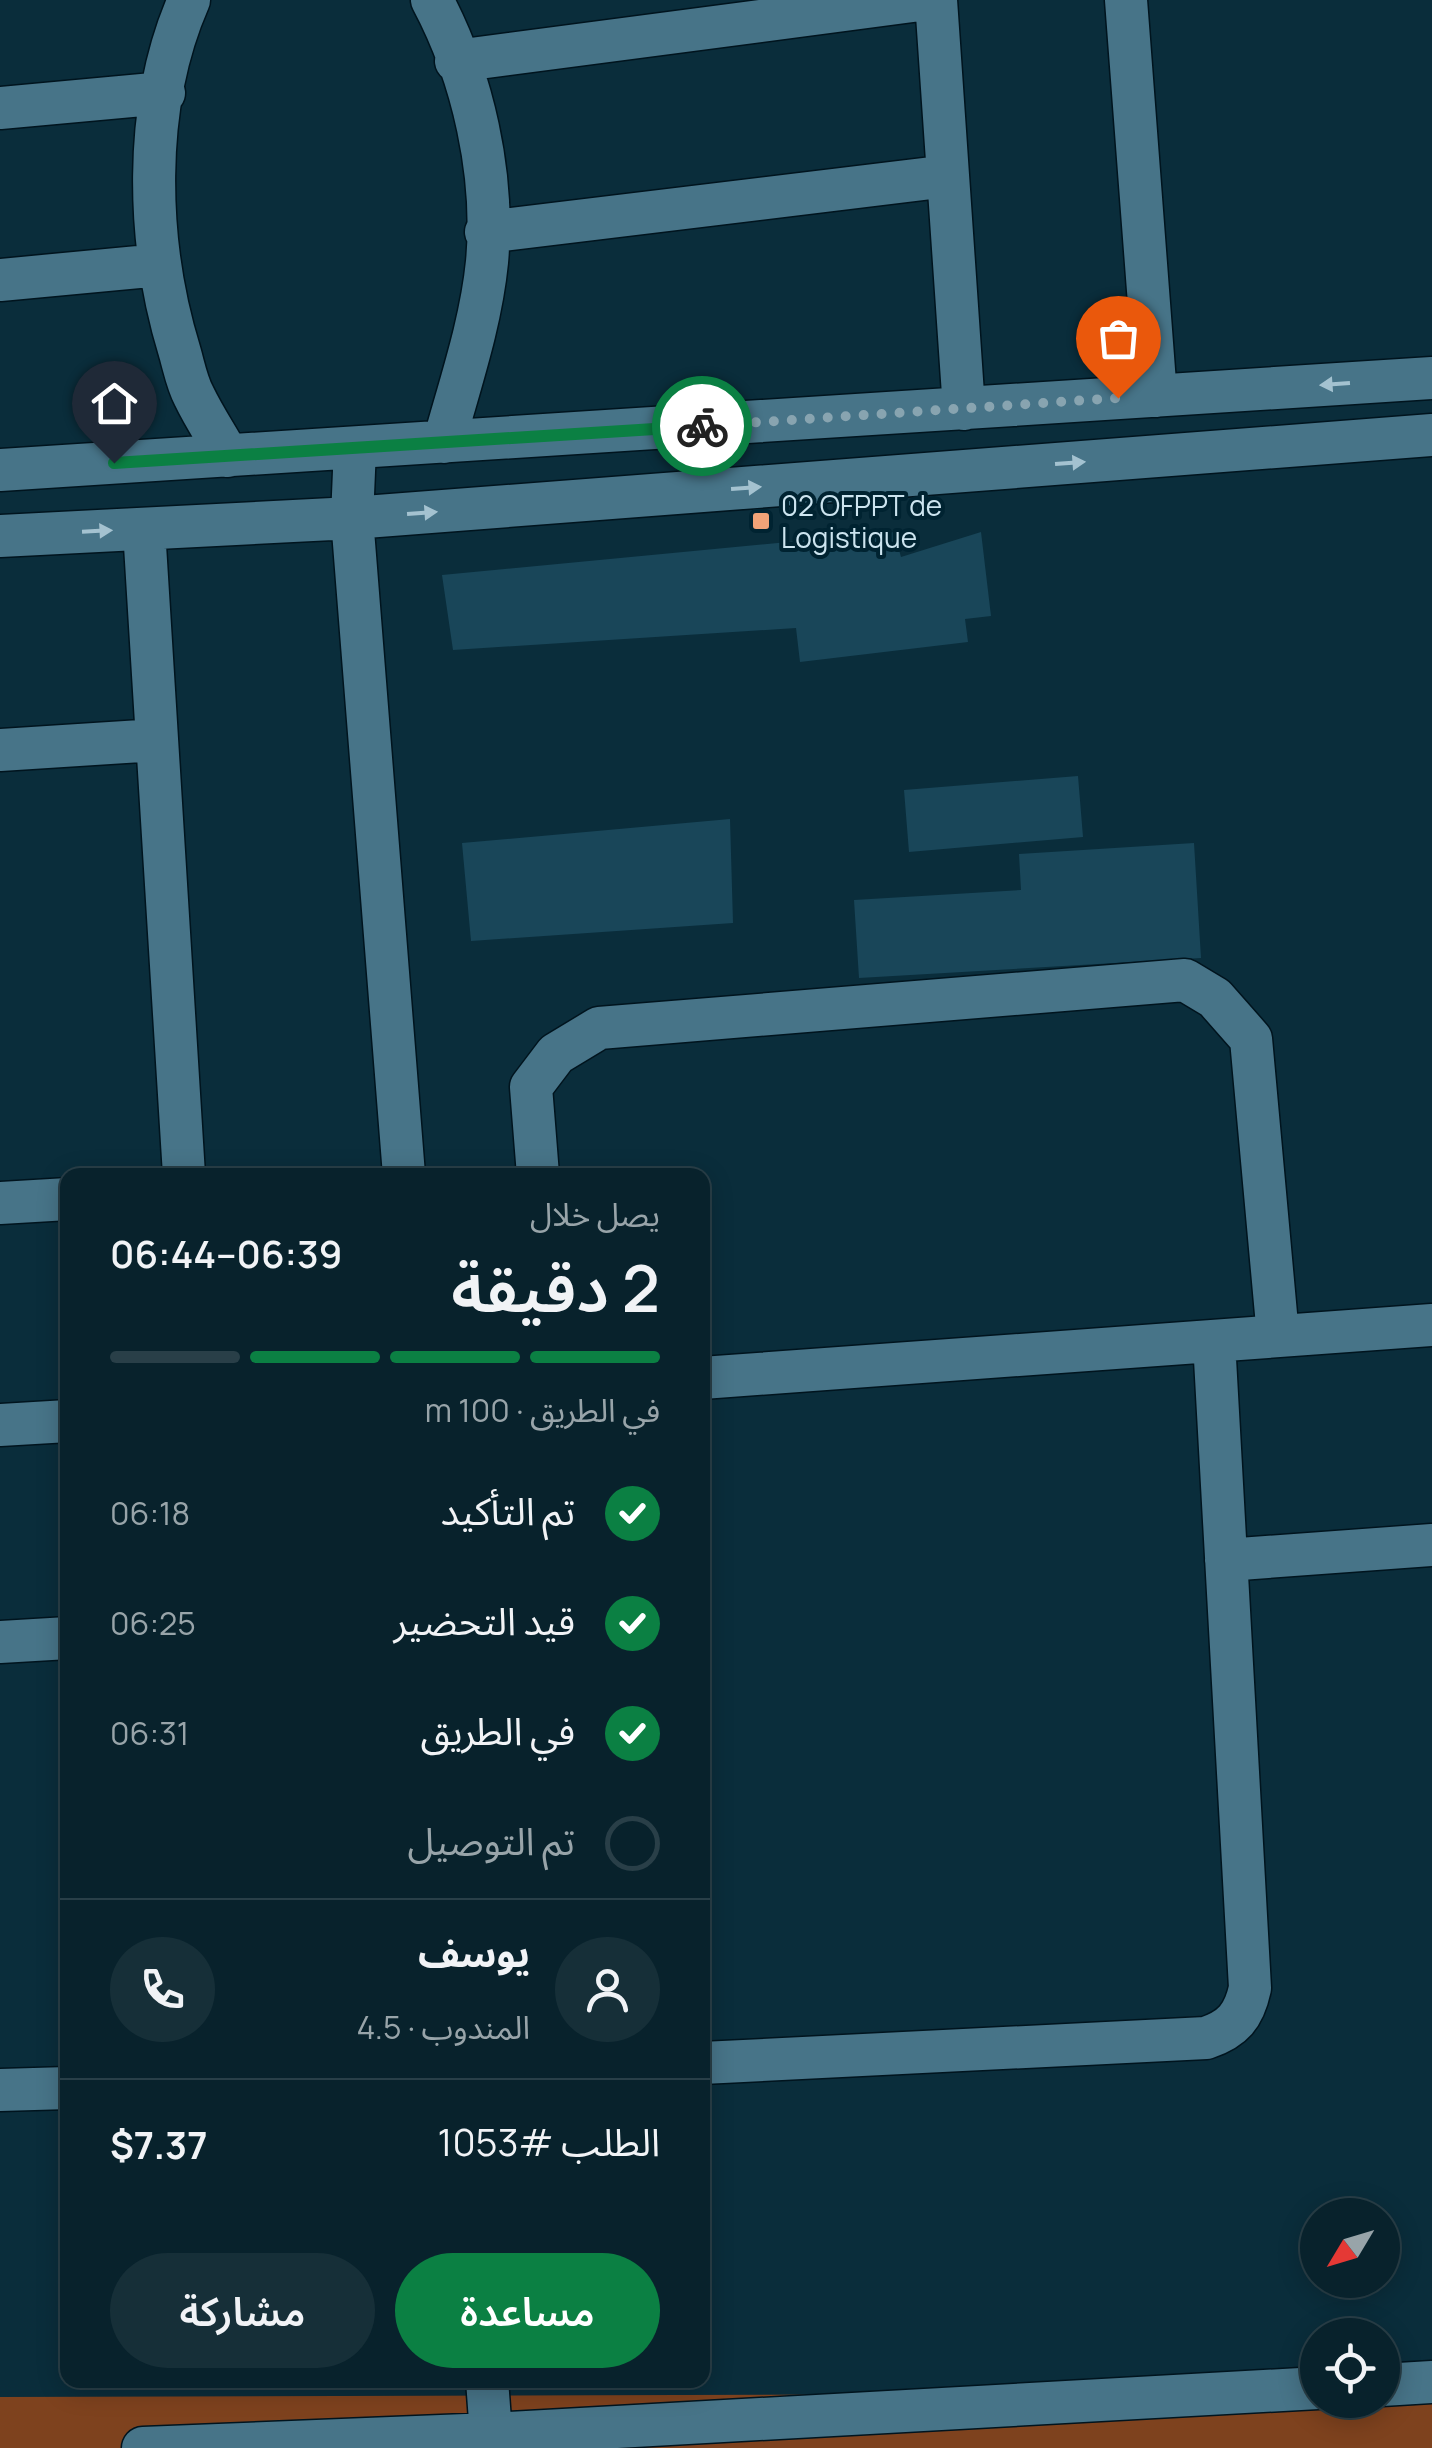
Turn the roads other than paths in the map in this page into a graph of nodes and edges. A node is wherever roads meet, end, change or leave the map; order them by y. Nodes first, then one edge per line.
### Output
1 (189, 0) edge
2 (432, 0) edge
3 (920, 0) edge
4 (936, 0) edge
5 (1126, 0) edge
6 (456, 61) junction
7 (164, 92) junction
8 (0, 108) edge
9 (948, 176) junction
10 (486, 232) junction
11 (160, 265) junction
12 (0, 280) edge
13 (1432, 378) edge
14 (1156, 396) junction
15 (964, 409) junction
16 (1432, 435) edge
17 (444, 442) junction
18 (356, 448) junction
19 (228, 456) junction
20 (0, 470) edge
21 (352, 518) junction
22 (144, 529) junction
23 (0, 536) edge
24 (157, 740) junction
25 (0, 750) edge
26 (184, 1168) edge
27 (403, 1168) edge
28 (538, 1168) edge
29 (60, 1199) edge
30 (0, 1202) edge
31 (1432, 1325) edge
32 (1278, 1336) junction
33 (1214, 1341) junction
34 (710, 1377) edge
35 (60, 1421) edge
36 (0, 1425) edge
37 (1432, 1545) edge
38 (1226, 1560) junction
39 (60, 1638) edge
40 (0, 1642) edge
41 (710, 2063) edge
42 (60, 2088) edge
43 (0, 2090) edge
44 (1432, 2382) edge
45 (1400, 2383) edge
46 (488, 2388) edge
47 (1300, 2389) edge
48 (491, 2434) junction
49 (143, 2448) edge

1 - 7 street
2 - 6 street
3 - 6 street
4 - 9 street
5 - 14 street
6 - 10 street
7 - 8 street
7 - 11 street
9 - 10 street
9 - 15 street
10 - 17 street
11 - 12 street
11 - 19 street
13 -> 14 street
14 - 15 street
15 - 17 street
21 -> 16 street
17 - 18 street
18 - 19 street
18 - 21 street
19 - 20 street
21 - 22 street
21 - 27 street
23 -> 22 street
22 - 24 street
24 - 25 street
24 - 26 street
28 - 32 street
29 - 30 street
31 - 32 street
32 - 33 street
33 - 34 street
33 - 38 street
35 - 36 street
37 - 38 street
38 - 41 street
39 - 40 street
42 - 43 street
44 - 45 street
46 - 48 street
47 - 48 street
48 - 49 street

